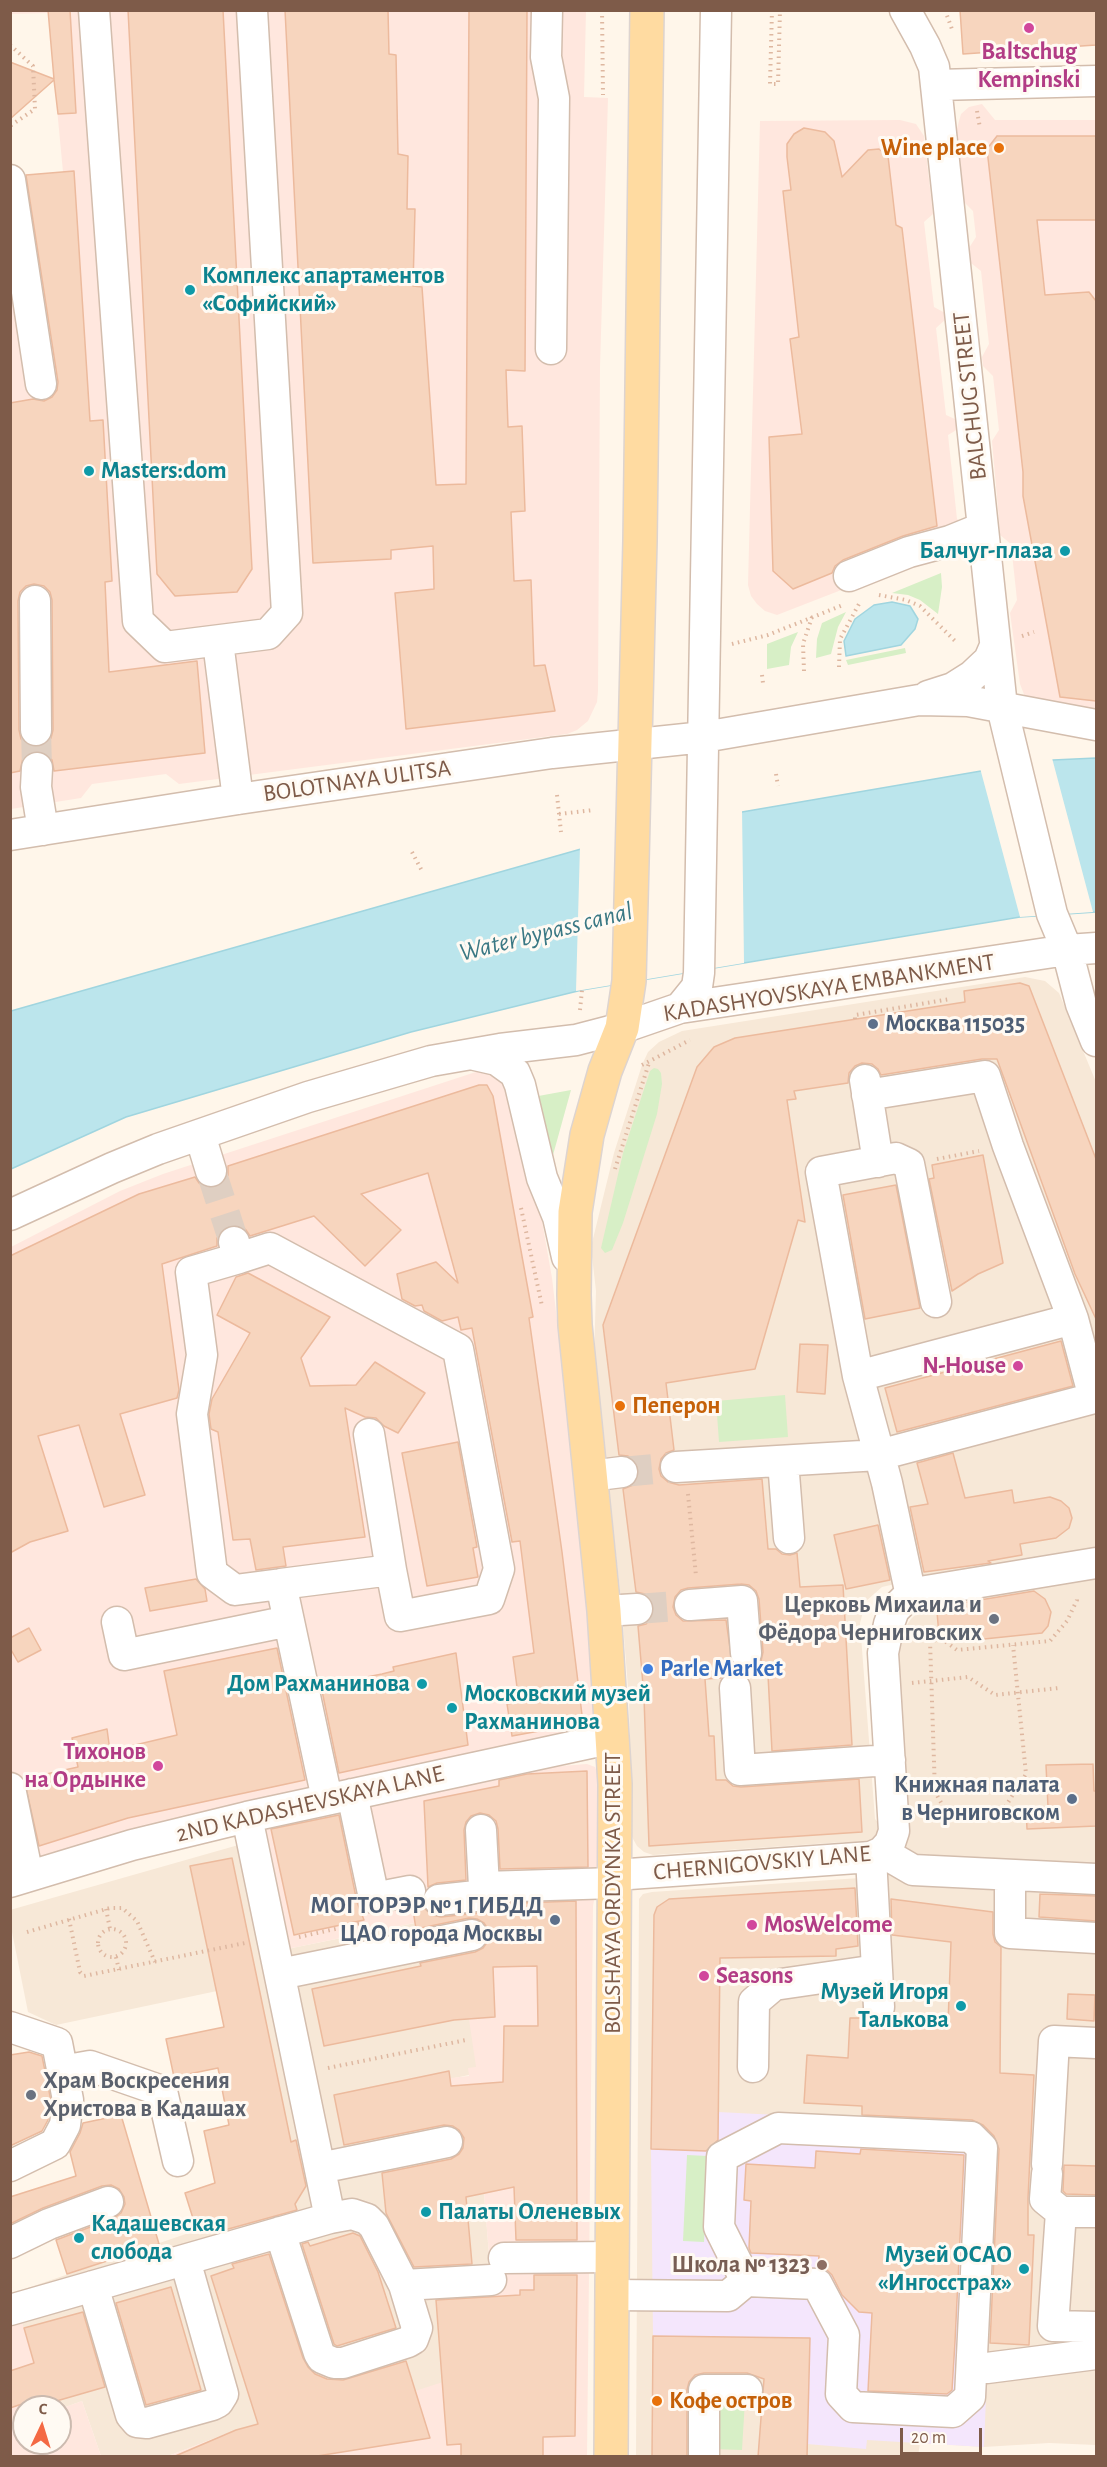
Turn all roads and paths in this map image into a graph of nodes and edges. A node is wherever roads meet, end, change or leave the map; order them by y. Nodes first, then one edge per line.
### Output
1 (94, 10) edge
2 (252, 10) edge
3 (547, 10) edge
4 (603, 10) edge
5 (647, 10) edge
6 (716, 10) edge
7 (772, 10) edge
8 (780, 10) edge
9 (905, 10) edge
10 (10, 45) edge
11 (1096, 81) edge
12 (937, 85) junction
13 (603, 95) dead end
14 (976, 105) dead end
15 (10, 126) edge
16 (980, 128) dead end
17 (10, 180) edge
18 (551, 349) dead end
19 (41, 384) dead end
20 (982, 528) junction
21 (860, 589) junction
22 (35, 601) dead end
23 (812, 617) dead end
24 (218, 642) junction
25 (957, 643) dead end
26 (995, 646) junction
27 (839, 667) dead end
28 (804, 671) dead end
29 (762, 675) dead end
30 (763, 683) dead end
31 (919, 700) junction
32 (1002, 707) junction
33 (1096, 725) edge
34 (36, 730) tunnel mouth
35 (705, 736) junction
36 (636, 744) junction
37 (37, 768) tunnel mouth
38 (776, 774) dead end
39 (778, 786) dead end
40 (557, 795) dead end
41 (238, 799) junction
42 (594, 810) dead end
43 (559, 814) junction
44 (43, 830) junction
45 (561, 832) dead end
46 (10, 835) edge
47 (412, 852) dead end
48 (422, 871) dead end
49 (1096, 948) edge
50 (1067, 950) junction
51 (951, 999) dead end
52 (680, 1008) junction
53 (855, 1019) dead end
54 (622, 1028) junction
55 (690, 1040) dead end
56 (1096, 1041) edge
57 (457, 1055) junction
58 (649, 1063) junction
59 (642, 1065) dead end
60 (200, 1135) junction
61 (1008, 1146) junction
62 (878, 1162) junction
63 (909, 1164) junction
64 (211, 1171) tunnel mouth
65 (613, 1176) dead end
66 (10, 1215) edge
67 (535, 1278) dead end
68 (536, 1284) dead end
69 (574, 1295) junction
70 (936, 1302) dead end
71 (1073, 1319) junction
72 (858, 1376) junction
73 (369, 1434) dead end
74 (879, 1455) junction
75 (783, 1461) junction
76 (680, 1467) joint
77 (789, 1538) dead end
78 (1096, 1563) edge
79 (391, 1570) junction
80 (281, 1584) junction
81 (1076, 1591) dead end
82 (923, 1593) junction
83 (695, 1604) joint
84 (637, 1609) tunnel mouth
85 (604, 1611) junction
86 (289, 1620) junction
87 (117, 1622) dead end
88 (1013, 1645) junction
89 (746, 1653) dead end
90 (932, 1681) junction
91 (906, 1683) dead end
92 (735, 1688) dead end
93 (1059, 1688) dead end
94 (1018, 1692) junction
95 (613, 1738) junction
96 (890, 1760) junction
97 (10, 1788) edge
98 (339, 1797) junction
99 (1002, 1812) dead end
100 (947, 1813) dead end
101 (247, 1817) junction
102 (482, 1830) dead end
103 (877, 1854) junction
104 (1010, 1875) junction
105 (19, 1879) edge
106 (615, 1879) junction
107 (1096, 1879) edge
108 (484, 1887) junction
109 (410, 1891) dead end
110 (374, 1898) junction
111 (439, 1900) dead end
112 (106, 1909) junction
113 (69, 1919) junction
114 (110, 1929) junction
115 (27, 1932) dead end
116 (472, 1935) dead end
117 (281, 1938) junction
118 (1096, 1938) edge
119 (116, 1957) junction
120 (155, 1962) junction
121 (119, 1970) junction
122 (877, 1970) junction
123 (280, 1974) junction
124 (879, 2007) dead end
125 (10, 2027) edge
126 (466, 2040) dead end
127 (1096, 2043) edge
128 (753, 2067) dead end
129 (62, 2071) junction
130 (301, 2074) junction
131 (447, 2142) dead end
132 (178, 2161) dead end
133 (10, 2166) edge
134 (320, 2168) junction
135 (108, 2202) dead end
136 (1061, 2212) junction
137 (1096, 2212) edge
138 (330, 2218) junction
139 (280, 2232) junction
140 (10, 2243) edge
141 (612, 2258) junction
142 (185, 2260) junction
143 (746, 2281) junction
144 (404, 2285) junction
145 (93, 2286) junction
146 (612, 2295) junction
147 (14, 2309) edge
148 (1096, 2327) edge
149 (1096, 2354) edge
150 (972, 2368) junction
151 (747, 2390) dead end
152 (612, 2457) edge
153 (704, 2457) edge

1 - 24 street
2 - 24 street
3 - 18 street
4 - 13 path
5 - 36 main road, BOLSHAYA ORDYNKA STREET
6 - 35 street
7 - 8 path
9 - 12 street, BALCHUG STREET
10 - 15 path
11 - 12 street
12 - 20 street, BALCHUG STREET
14 - 16 path
17 - 19 street
20 - 21 street
20 - 26 street, BALCHUG STREET
21 - 25 path
21 - 27 path
22 - 34 street
23 - 28 path
24 - 41 street
26 - 31 street
26 - 32 street, BALCHUG STREET
29 - 30 path
31 - 32 street
31 - 35 street, BOLOTNAYA ULITSA
32 - 33 street
32 - 50 street, BALCHUG STREET
35 - 36 street, BOLOTNAYA ULITSA
35 - 52 street
36 - 41 street, BOLOTNAYA ULITSA
36 - 54 main road, BOLSHAYA ORDYNKA STREET
37 - 44 street
38 - 39 path
40 - 43 path
41 - 44 street, BOLOTNAYA ULITSA
42 - 43 path
43 - 45 path
44 - 46 street, BOLOTNAYA ULITSA
47 - 48 path
49 - 50 street, KADASHYOVSKAYA EMBANKMENT
50 - 52 street, KADASHYOVSKAYA EMBANKMENT
50 - 56 street, BALCHUG STREET
51 - 53 path
52 - 54 street, KADASHYOVSKAYA EMBANKMENT
54 - 57 street, KADASHYOVSKAYA EMBANKMENT
54 - 69 main road, BOLSHAYA ORDYNKA STREET
55 - 58 path
57 - 60 street, KADASHYOVSKAYA EMBANKMENT
57 - 69 street, BOLSHAYA ORDYNKA STREET
58 - 59 path
58 - 65 path
60 - 64 street
60 - 66 street, KADASHYOVSKAYA EMBANKMENT
61 - 62 street
61 - 63 path
61 - 71 street
62 - 63 street
62 - 72 street
63 - 70 street
67 - 68 path
69 - 85 main road, BOLSHAYA ORDYNKA STREET
71 - 72 street
71 - 74 street
72 - 74 street
73 - 79 street
74 - 75 street
74 - 82 street
75 - 76 street
75 - 77 street
76 - 83 path
78 - 82 street
79 - 80 street
79 - 80 street
80 - 86 street
81 - 88 path
82 - 96 street, CHERNIGOVSKIY LANE
83 - 89 street
84 - 85 street
85 - 95 main road, BOLSHAYA ORDYNKA STREET
86 - 87 street
86 - 98 street
88 - 90 path
88 - 94 path
90 - 91 path
90 - 94 path
90 - 100 path
92 - 96 street
93 - 94 path
94 - 99 path
95 - 98 street, 2ND KADASHEVSKAYA LANE
95 - 106 main road, BOLSHAYA ORDYNKA STREET
96 - 103 street, CHERNIGOVSKIY LANE
97 - 105 street
98 - 101 street, 2ND KADASHEVSKAYA LANE
98 - 110 street
101 - 105 street, 2ND KADASHEVSKAYA LANE
101 - 117 street
102 - 108 street
103 - 104 street
103 - 106 street, CHERNIGOVSKIY LANE
103 - 122 street
104 - 107 street
104 - 118 street
106 - 108 street, CHERNIGOVSKIY LANE
106 - 141 main road, BOLSHAYA ORDYNKA STREET
108 - 111 street
109 - 110 street
110 - 117 path
112 - 113 path
112 - 114 path
112 - 120 path
113 - 115 path
113 - 121 path
114 - 119 path
114 - 119 path
116 - 123 street
117 - 120 path
117 - 123 street
119 - 121 path
120 - 121 path
122 - 124 street
122 - 128 street
123 - 130 street
125 - 129 street
126 - 130 path
127 - 136 street
129 - 132 street
129 - 133 street
130 - 134 street
131 - 134 street
134 - 138 street
135 - 140 street
136 - 137 street
136 - 148 street
138 - 139 street
138 - 144 street
139 - 142 street
139 - 144 street
141 - 144 street
141 - 146 main road, BOLSHAYA ORDYNKA STREET
142 - 145 street
142 - 145 street
143 - 146 street
143 - 150 street
143 - 150 street
145 - 147 street
146 - 152 main road, BOLSHAYA ORDYNKA STREET
149 - 150 street
151 - 153 street

